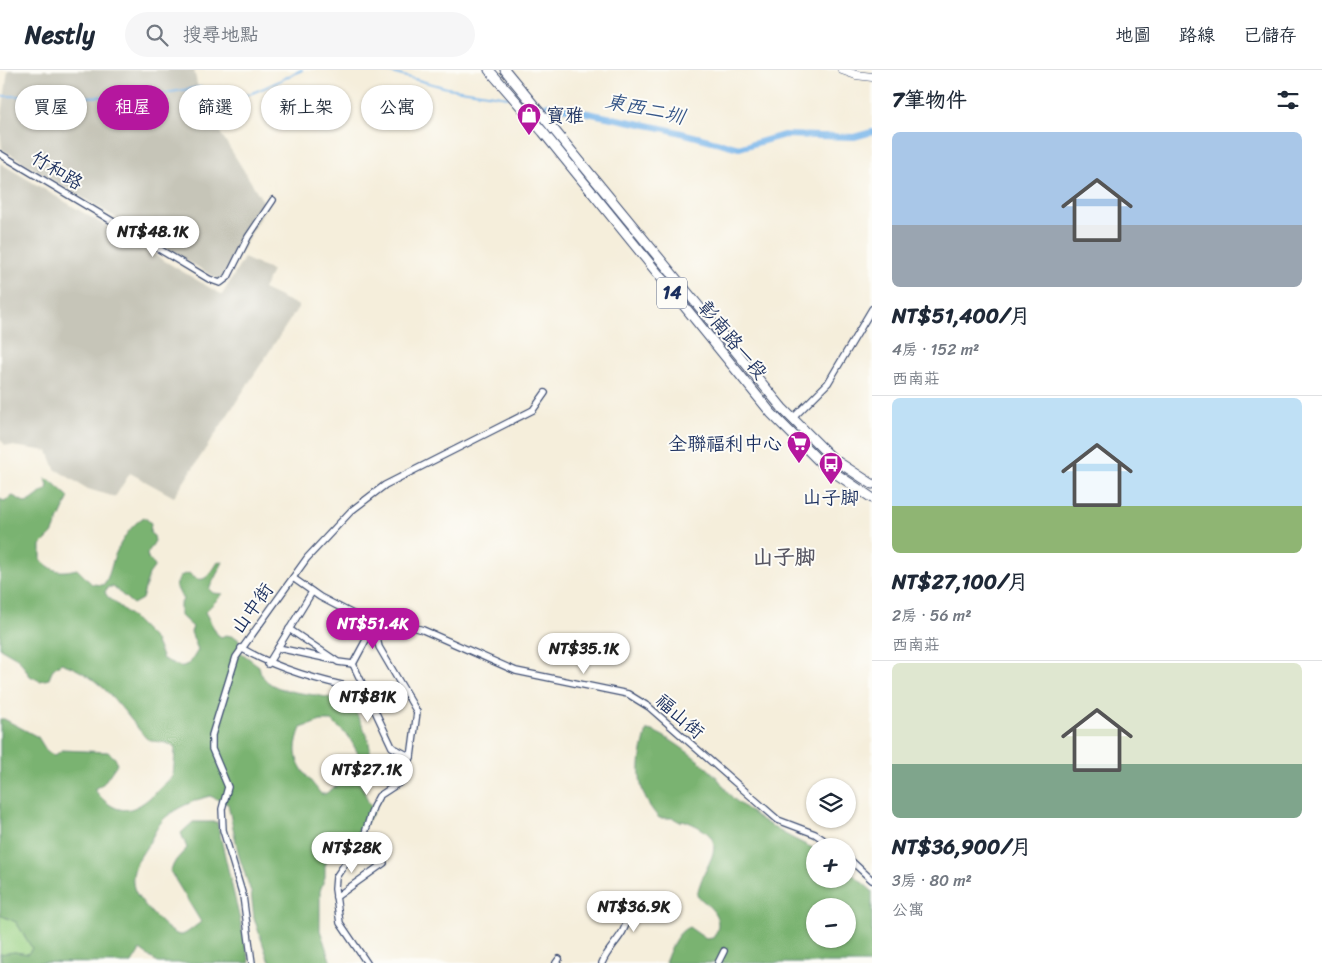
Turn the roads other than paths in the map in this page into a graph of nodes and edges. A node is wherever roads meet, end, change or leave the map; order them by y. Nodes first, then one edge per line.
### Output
1 (489, 70) edge
2 (505, 70) edge
3 (842, 70) edge
4 (872, 77) edge
5 (0, 154) edge
6 (273, 200) dead end
7 (872, 309) edge
8 (545, 393) dead end
9 (792, 419) junction
10 (872, 484) edge
11 (872, 498) edge
12 (293, 578) junction
13 (312, 592) junction
14 (374, 625) junction
15 (289, 629) junction
16 (241, 648) junction
17 (278, 648) junction
18 (338, 662) junction
19 (268, 664) junction
20 (353, 664) junction
21 (364, 690) junction
22 (411, 757) junction
23 (821, 838) edge
24 (381, 856) dead end
25 (856, 865) edge
26 (872, 880) edge
27 (336, 896) junction
28 (628, 917) dead end
29 (724, 951) dead end
30 (252, 963) edge
31 (367, 963) edge
32 (602, 963) edge
33 (718, 963) edge

1 - 11 main road, 彰南路一段 / 14
2 - 9 main road, 彰南路一段 / 14
3 - 4 street
5 - 6 street, 竹和路
7 - 9 street
8 - 12 street, 山中街
9 - 10 main road, 彰南路一段 / 14
12 - 13 street, 福山街
12 - 16 street, 山中街
13 - 14 street, 福山街
13 - 15 street
14 - 20 street
14 - 22 street
14 - 23 street, 福山街
15 - 17 street
15 - 18 street
16 - 19 street
16 - 30 street, 山中街
17 - 18 street
17 - 19 street
18 - 20 street
19 - 21 street
20 - 21 street
21 - 22 street
22 - 27 street
24 - 27 street
25 - 26 street
27 - 31 street
28 - 32 street
29 - 33 street

